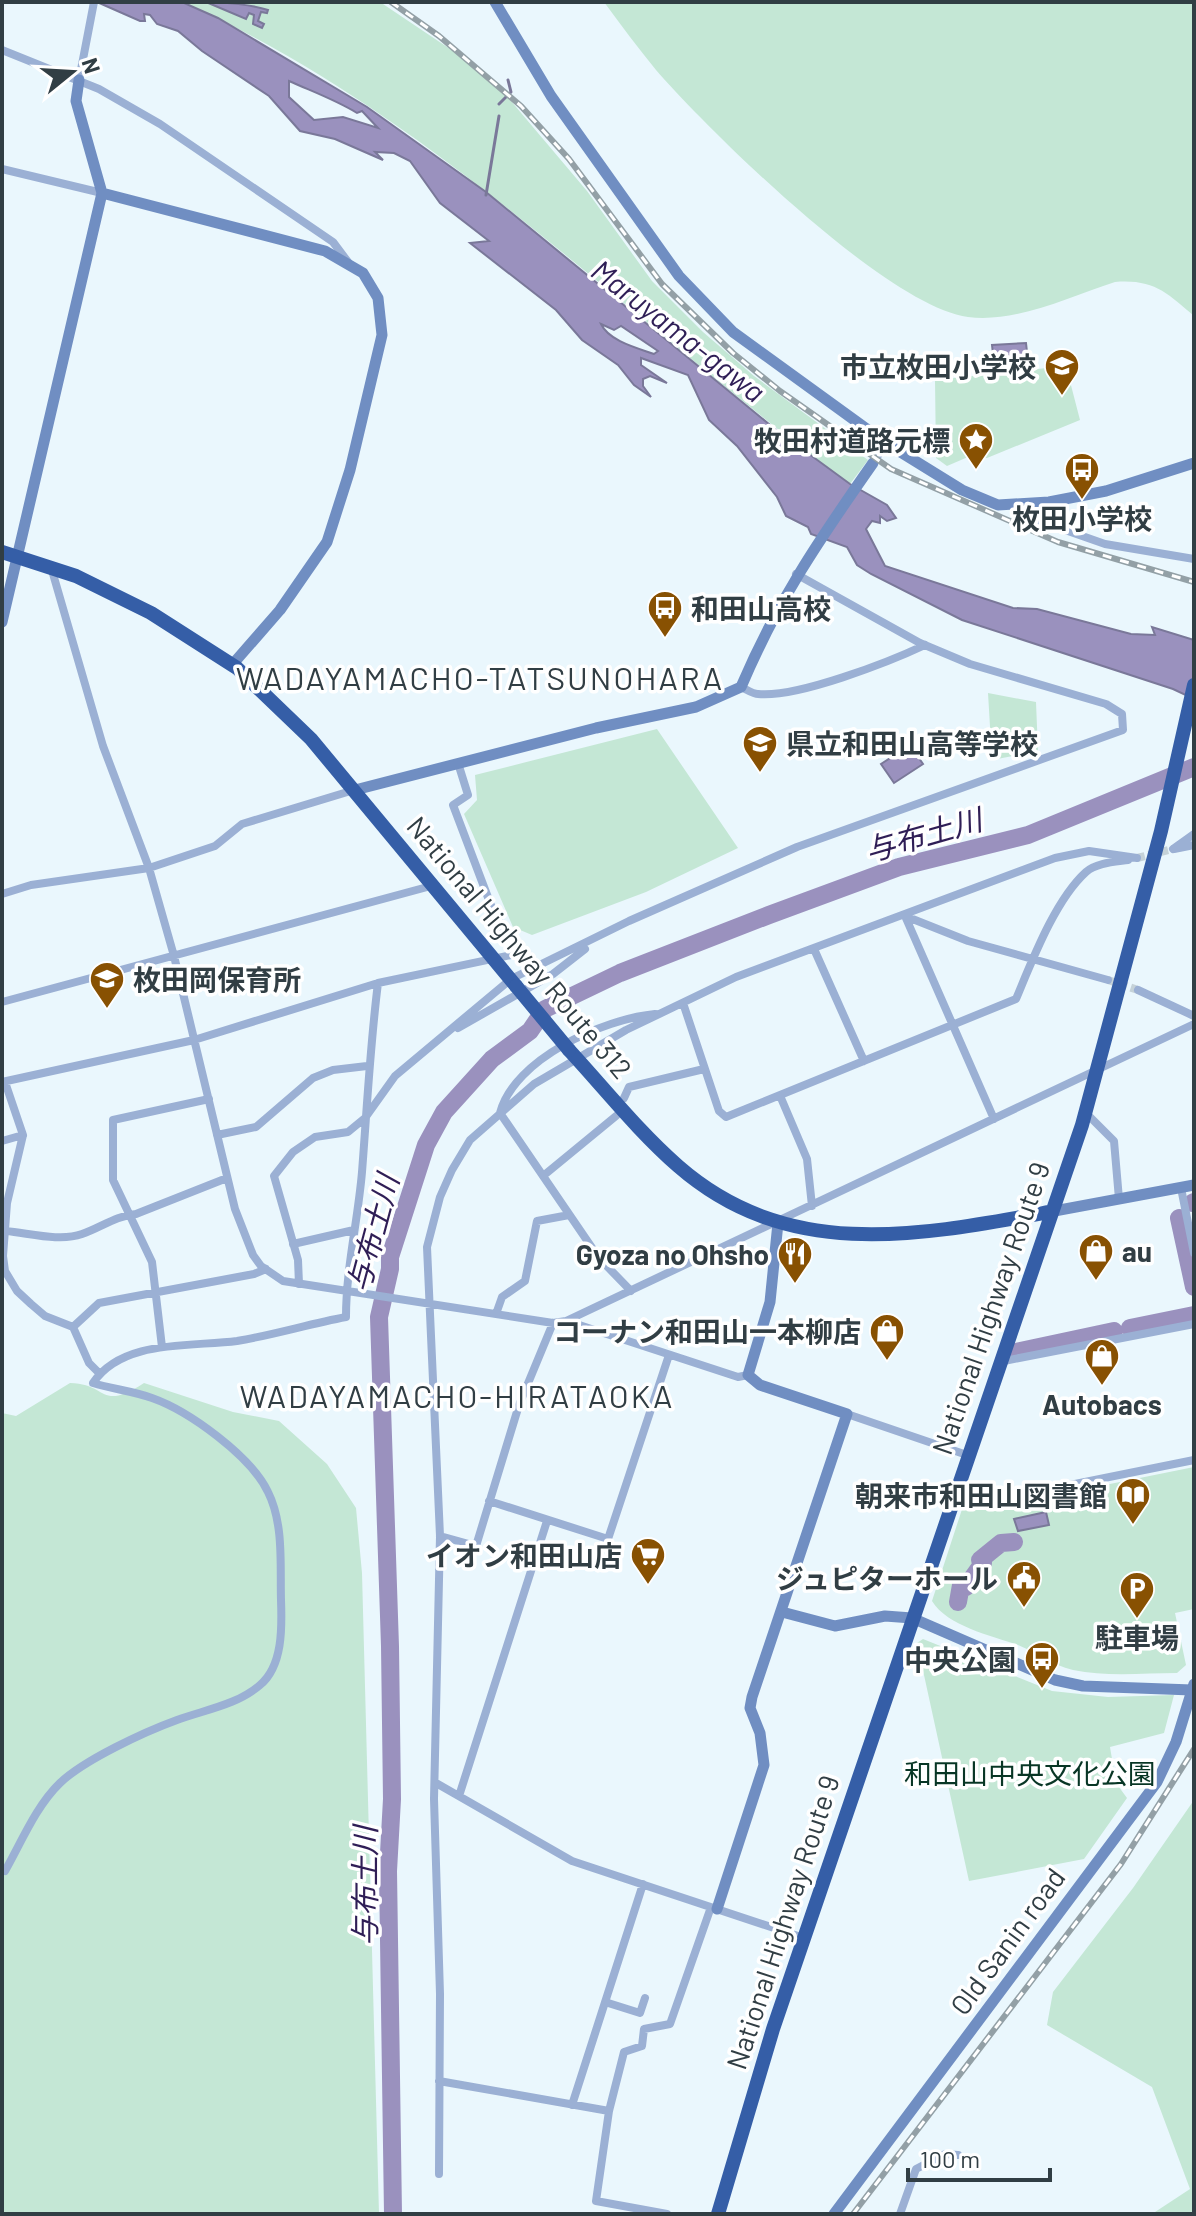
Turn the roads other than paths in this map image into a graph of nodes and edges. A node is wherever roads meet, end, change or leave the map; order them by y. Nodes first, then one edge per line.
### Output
1 (94, 2) edge
2 (495, 2) edge
3 (2, 50) edge
4 (79, 80) junction
5 (2, 169) edge
6 (102, 193) junction
7 (349, 262) junction
8 (886, 443) junction
9 (873, 463) joint
10 (1194, 463) edge
11 (1023, 505) junction
12 (2, 552) edge
13 (18, 556) junction
14 (1194, 559) edge
15 (51, 567) junction
16 (797, 572) junction
17 (2, 622) edge
18 (925, 645) junction
19 (232, 665) junction
20 (1194, 685) edge
21 (741, 687) junction
22 (458, 763) junction
23 (355, 790) junction
24 (1194, 834) edge
25 (1194, 845) edge
26 (149, 868) junction
27 (431, 886) junction
28 (2, 894) edge
29 (905, 916) junction
30 (601, 936) junction
31 (814, 949) junction
32 (174, 956) junction
33 (1033, 958) junction
34 (493, 959) junction
35 (1108, 980) tunnel mouth
36 (378, 983) junction
37 (513, 983) junction
38 (1138, 990) tunnel mouth
39 (2, 1002) edge
40 (683, 1003) junction
41 (661, 1014) junction
42 (1194, 1016) edge
43 (952, 1023) junction
44 (1194, 1024) edge
45 (447, 1032) junction
46 (194, 1040) junction
47 (574, 1055) junction
48 (864, 1061) junction
49 (367, 1066) junction
50 (704, 1069) junction
51 (1098, 1069) junction
52 (4, 1082) edge
53 (624, 1098) dead end
54 (781, 1098) junction
55 (209, 1099) junction
56 (500, 1113) junction
57 (1085, 1113) junction
58 (616, 1116) dead end
59 (365, 1118) junction
60 (994, 1119) junction
61 (23, 1135) junction
62 (217, 1135) junction
63 (2, 1141) edge
64 (543, 1176) junction
65 (227, 1178) junction
66 (1194, 1185) edge
67 (1181, 1188) junction
68 (1119, 1199) junction
69 (812, 1206) junction
70 (1049, 1212) junction
71 (129, 1215) junction
72 (569, 1215) junction
73 (778, 1223) junction
74 (354, 1230) junction
75 (6, 1231) junction
76 (1192, 1235) edge
77 (293, 1244) junction
78 (1194, 1253) edge
79 (266, 1269) junction
80 (299, 1284) junction
81 (346, 1288) junction
82 (155, 1290) junction
83 (631, 1291) junction
84 (427, 1302) junction
85 (496, 1314) junction
86 (566, 1321) junction
87 (553, 1323) junction
88 (1194, 1324) edge
89 (73, 1327) junction
90 (162, 1347) junction
91 (669, 1355) junction
92 (998, 1362) junction
93 (99, 1373) junction
94 (748, 1375) junction
95 (847, 1414) junction
96 (967, 1455) junction
97 (1194, 1460) edge
98 (957, 1485) junction
99 (489, 1501) junction
100 (547, 1521) junction
101 (440, 1536) junction
102 (782, 1612) junction
103 (912, 1618) junction
104 (1193, 1687) edge
105 (436, 1783) junction
106 (459, 1796) junction
107 (5, 1871) dead end
108 (643, 1884) junction
109 (714, 1908) junction
110 (804, 1938) junction
111 (645, 1998) dead end
112 (605, 2002) junction
113 (439, 2081) junction
114 (572, 2105) junction
115 (609, 2111) junction
116 (958, 2155) dead end
117 (439, 2174) dead end
118 (667, 2214) edge
119 (718, 2214) edge
120 (834, 2214) edge
121 (900, 2214) edge

1 - 4 street
2 - 8 street
3 - 4 street
4 - 6 street
4 - 7 street
5 - 6 street
6 - 7 street
6 - 13 street
7 - 19 street
8 - 9 street
8 - 11 street
9 - 16 street
10 - 11 street
11 - 14 street
12 - 13 highway, National Highway Route 312
13 - 15 highway, National Highway Route 312
13 - 17 street
15 - 19 highway, National Highway Route 312
15 - 26 street
16 - 18 street
16 - 21 street
18 - 21 street
18 - 30 street
19 - 23 highway, National Highway Route 312
20 - 51 highway, National Highway Route 9
21 - 22 street
22 - 23 street
22 - 34 street
23 - 26 street
23 - 27 highway, National Highway Route 312
24 - 25 street
26 - 28 street
26 - 32 street
27 - 32 street
27 - 34 highway, National Highway Route 312
29 - 31 street
29 - 33 street
29 - 33 street
29 - 43 street
30 - 37 street
30 - 45 street
31 - 40 street
31 - 48 street
32 - 39 street
32 - 46 street
33 - 35 street
33 - 43 street
34 - 36 street
34 - 37 highway, National Highway Route 312
36 - 46 street
36 - 49 street
37 - 45 street
37 - 47 highway, National Highway Route 312, bridge
38 - 42 street
40 - 41 street
40 - 50 street
41 - 47 street
41 - 56 street
43 - 48 street
43 - 60 street
44 - 51 street
45 - 59 street
46 - 52 street
46 - 55 street
47 - 56 street
47 - 73 highway, National Highway Route 312
48 - 54 street
49 - 59 street
49 - 62 street
50 - 53 street
50 - 54 street
51 - 57 highway, National Highway Route 9
51 - 60 street
52 - 61 street
54 - 69 street
55 - 62 street
55 - 71 street
56 - 64 street
56 - 84 street
57 - 68 street
57 - 70 highway, National Highway Route 9
58 - 64 street
59 - 74 street
59 - 77 street
60 - 69 street
61 - 63 street
61 - 75 street
62 - 65 street
64 - 72 street
65 - 71 street
65 - 79 street
66 - 67 street
67 - 68 street
67 - 76 street
68 - 70 street
69 - 73 street
70 - 73 highway, National Highway Route 312
70 - 92 highway, National Highway Route 9
71 - 75 street
71 - 82 street
72 - 83 street
72 - 85 street
73 - 83 street
73 - 94 street
74 - 77 street
74 - 81 street
75 - 89 street
76 - 78 street
77 - 80 street
79 - 80 street
79 - 82 street
80 - 81 street
81 - 84 street
81 - 90 street
82 - 89 street
82 - 90 street
83 - 86 street
84 - 85 street
84 - 101 street
85 - 87 street
86 - 87 street
86 - 91 street
87 - 99 street
88 - 92 street
89 - 93 street
90 - 93 street
91 - 94 street
91 - 100 street
92 - 96 highway, National Highway Route 9
93 - 107 street
94 - 95 street
95 - 96 street
95 - 102 street
96 - 98 highway, National Highway Route 9
97 - 98 street
98 - 103 highway, National Highway Route 9
99 - 100 street
99 - 101 street
100 - 106 street
101 - 105 street
102 - 103 street
102 - 109 street
103 - 104 street
103 - 110 highway, National Highway Route 9
104 - 120 street, Old Sanin road
105 - 106 street
105 - 113 street
106 - 108 street
108 - 109 street
108 - 112 street
109 - 110 street
109 - 115 street
110 - 119 highway, National Highway Route 9
111 - 112 street
112 - 114 street
113 - 114 street
113 - 117 street
114 - 115 street
115 - 118 street
116 - 121 street

